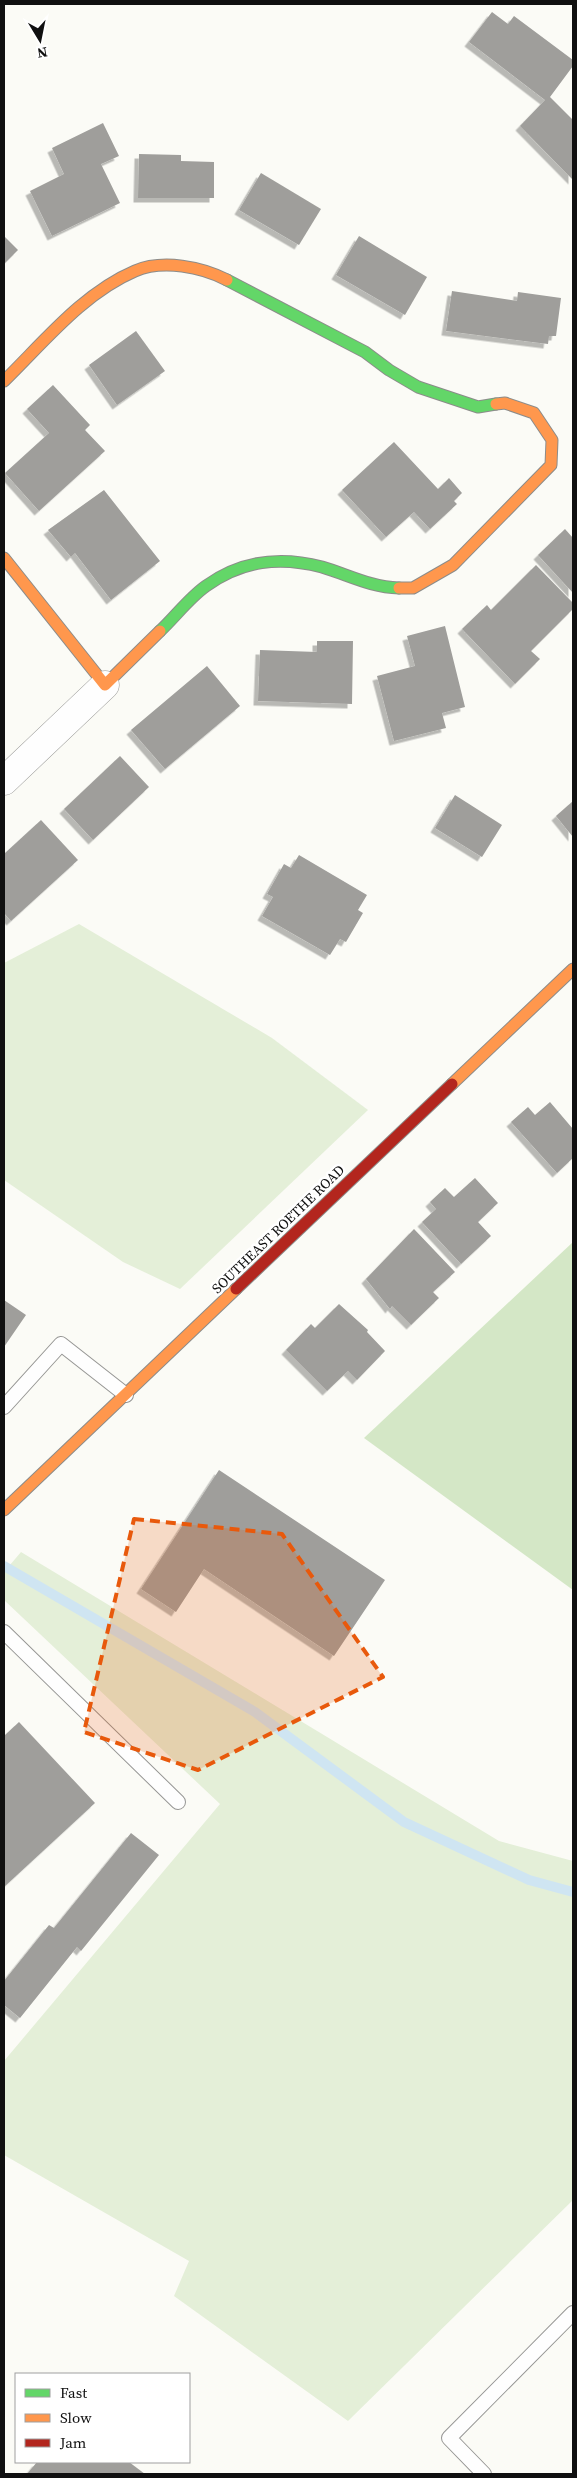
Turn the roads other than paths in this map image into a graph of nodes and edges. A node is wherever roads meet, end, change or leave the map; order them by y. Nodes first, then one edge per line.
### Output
1 (4, 381) edge
2 (4, 558) edge
3 (105, 685) junction
4 (4, 781) edge
5 (573, 969) edge
6 (126, 1395) junction
7 (4, 1407) edge
8 (4, 1510) edge
9 (4, 1635) edge
10 (178, 1802) dead end
11 (573, 2313) edge
12 (484, 2474) edge

1 - 3 street
2 - 3 street
3 - 4 street
5 - 6 street, SOUTHEAST ROETHE ROAD
6 - 7 lane
6 - 8 street, SOUTHEAST ROETHE ROAD
9 - 10 lane
11 - 12 lane

